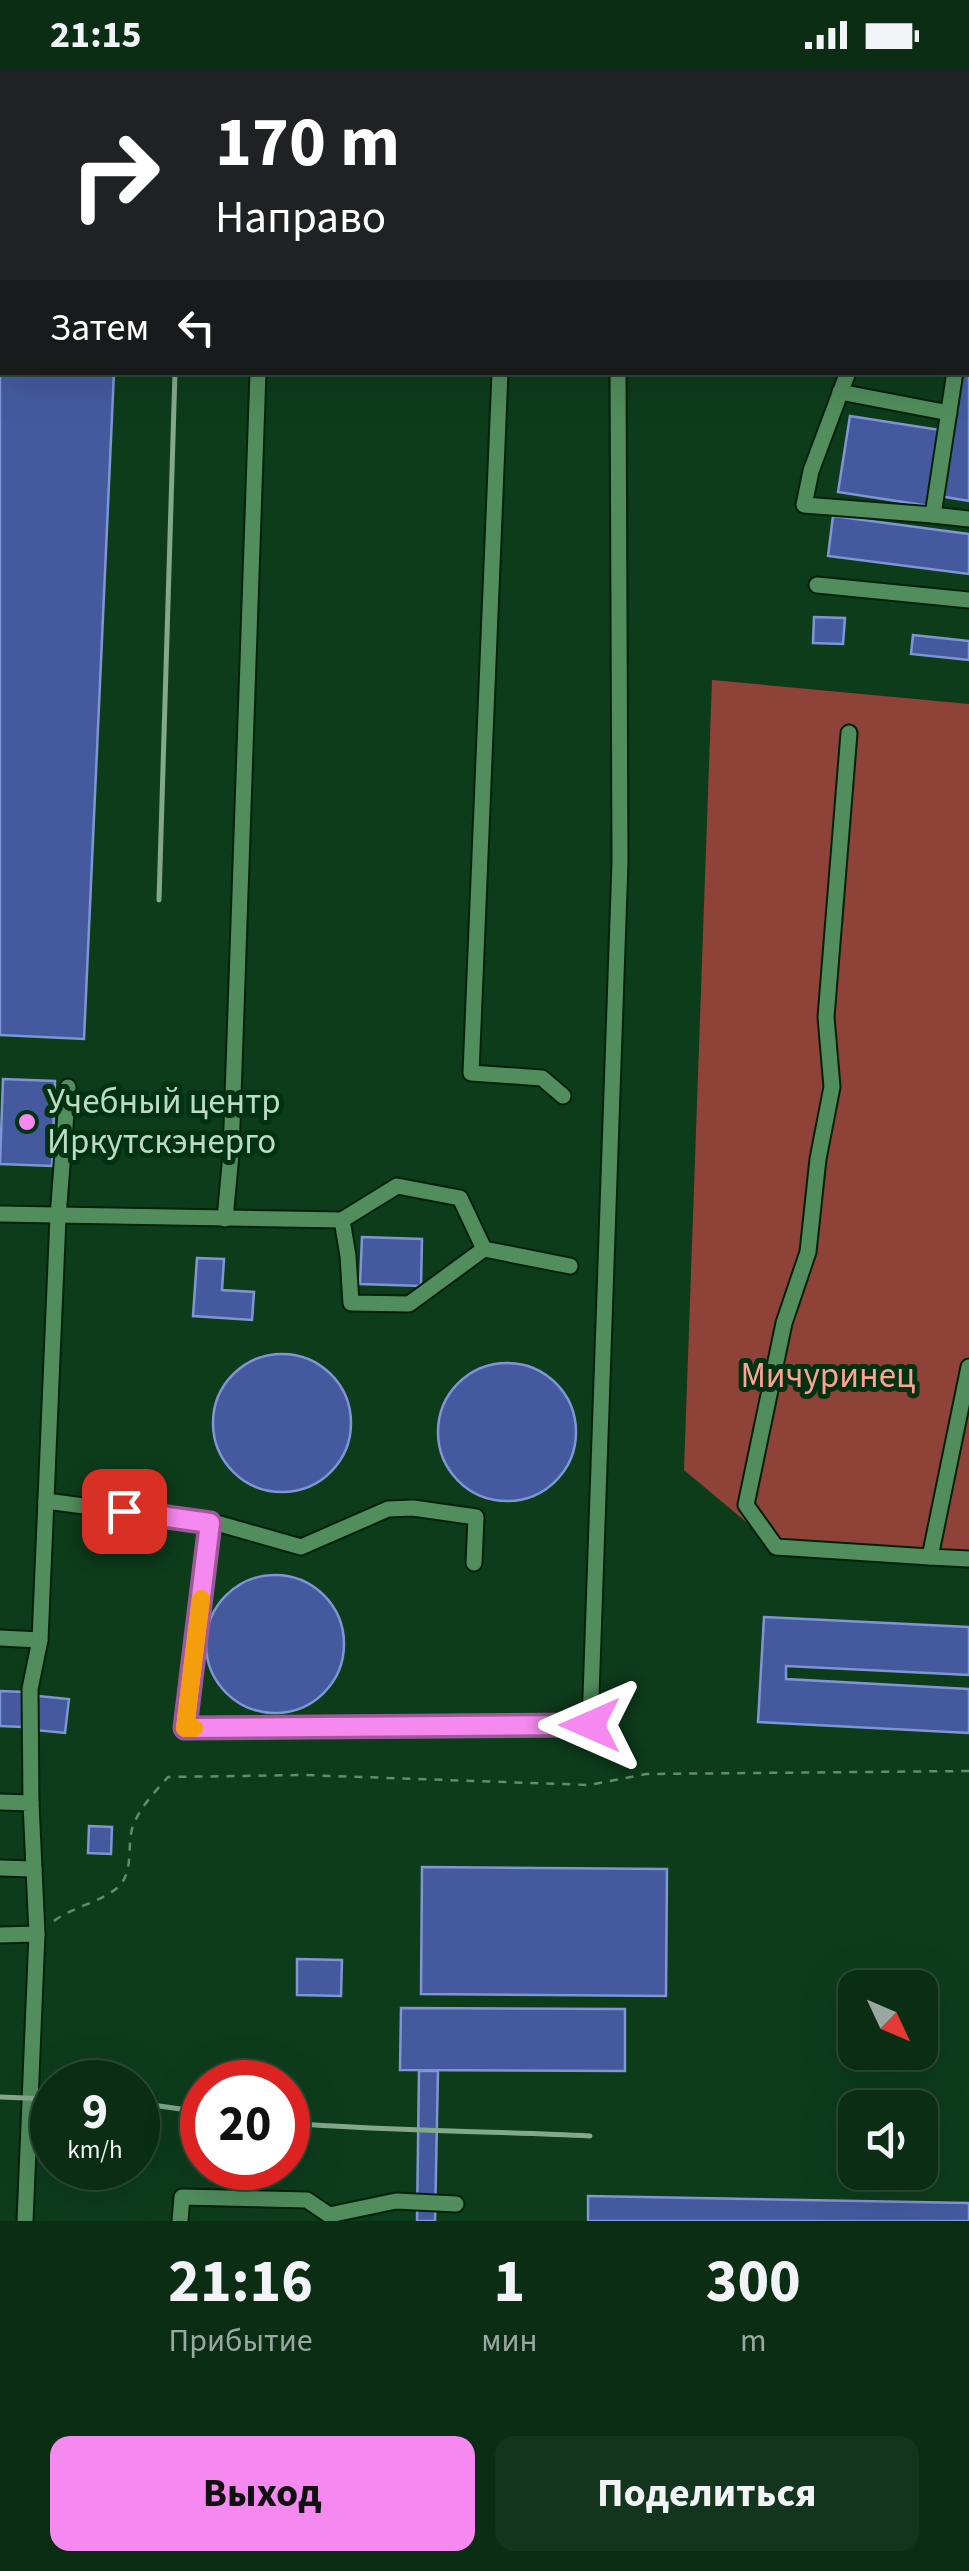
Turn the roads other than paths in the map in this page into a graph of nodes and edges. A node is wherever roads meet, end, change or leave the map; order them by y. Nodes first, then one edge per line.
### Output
1 (258, 375) edge
2 (500, 375) edge
3 (618, 375) edge
4 (847, 375) edge
5 (955, 375) edge
6 (840, 392) junction
7 (949, 413) junction
8 (934, 515) junction
9 (969, 518) edge
10 (817, 585) dead end
11 (969, 600) edge
12 (849, 734) dead end
13 (68, 1087) dead end
14 (563, 1096) dead end
15 (0, 1214) edge
16 (58, 1217) junction
17 (225, 1219) junction
18 (342, 1220) junction
19 (484, 1249) junction
20 (570, 1266) dead end
21 (969, 1367) edge
22 (46, 1501) junction
23 (210, 1523) junction
24 (930, 1557) junction
25 (969, 1560) edge
26 (474, 1563) dead end
27 (0, 1638) edge
28 (40, 1640) junction
29 (0, 1802) edge
30 (31, 1803) junction
31 (0, 1868) edge
32 (34, 1869) junction
33 (37, 1934) junction
34 (0, 1936) edge
35 (456, 2204) dead end
36 (25, 2221) edge
37 (180, 2221) edge

1 - 17 street
2 - 14 street
3 - 23 street
4 - 6 street
5 - 7 street
6 - 7 street
6 - 8 street
7 - 8 street
8 - 9 street
10 - 11 street
12 - 24 street
13 - 16 street
15 - 16 street
16 - 17 street
16 - 22 street
17 - 18 street
18 - 19 street
18 - 19 street
19 - 20 street
21 - 24 street
22 - 23 street
22 - 28 street
23 - 26 street
24 - 25 street
27 - 28 street
28 - 30 street
29 - 30 street
30 - 32 street
31 - 32 street
32 - 33 street
33 - 34 street
33 - 36 street
35 - 37 street

